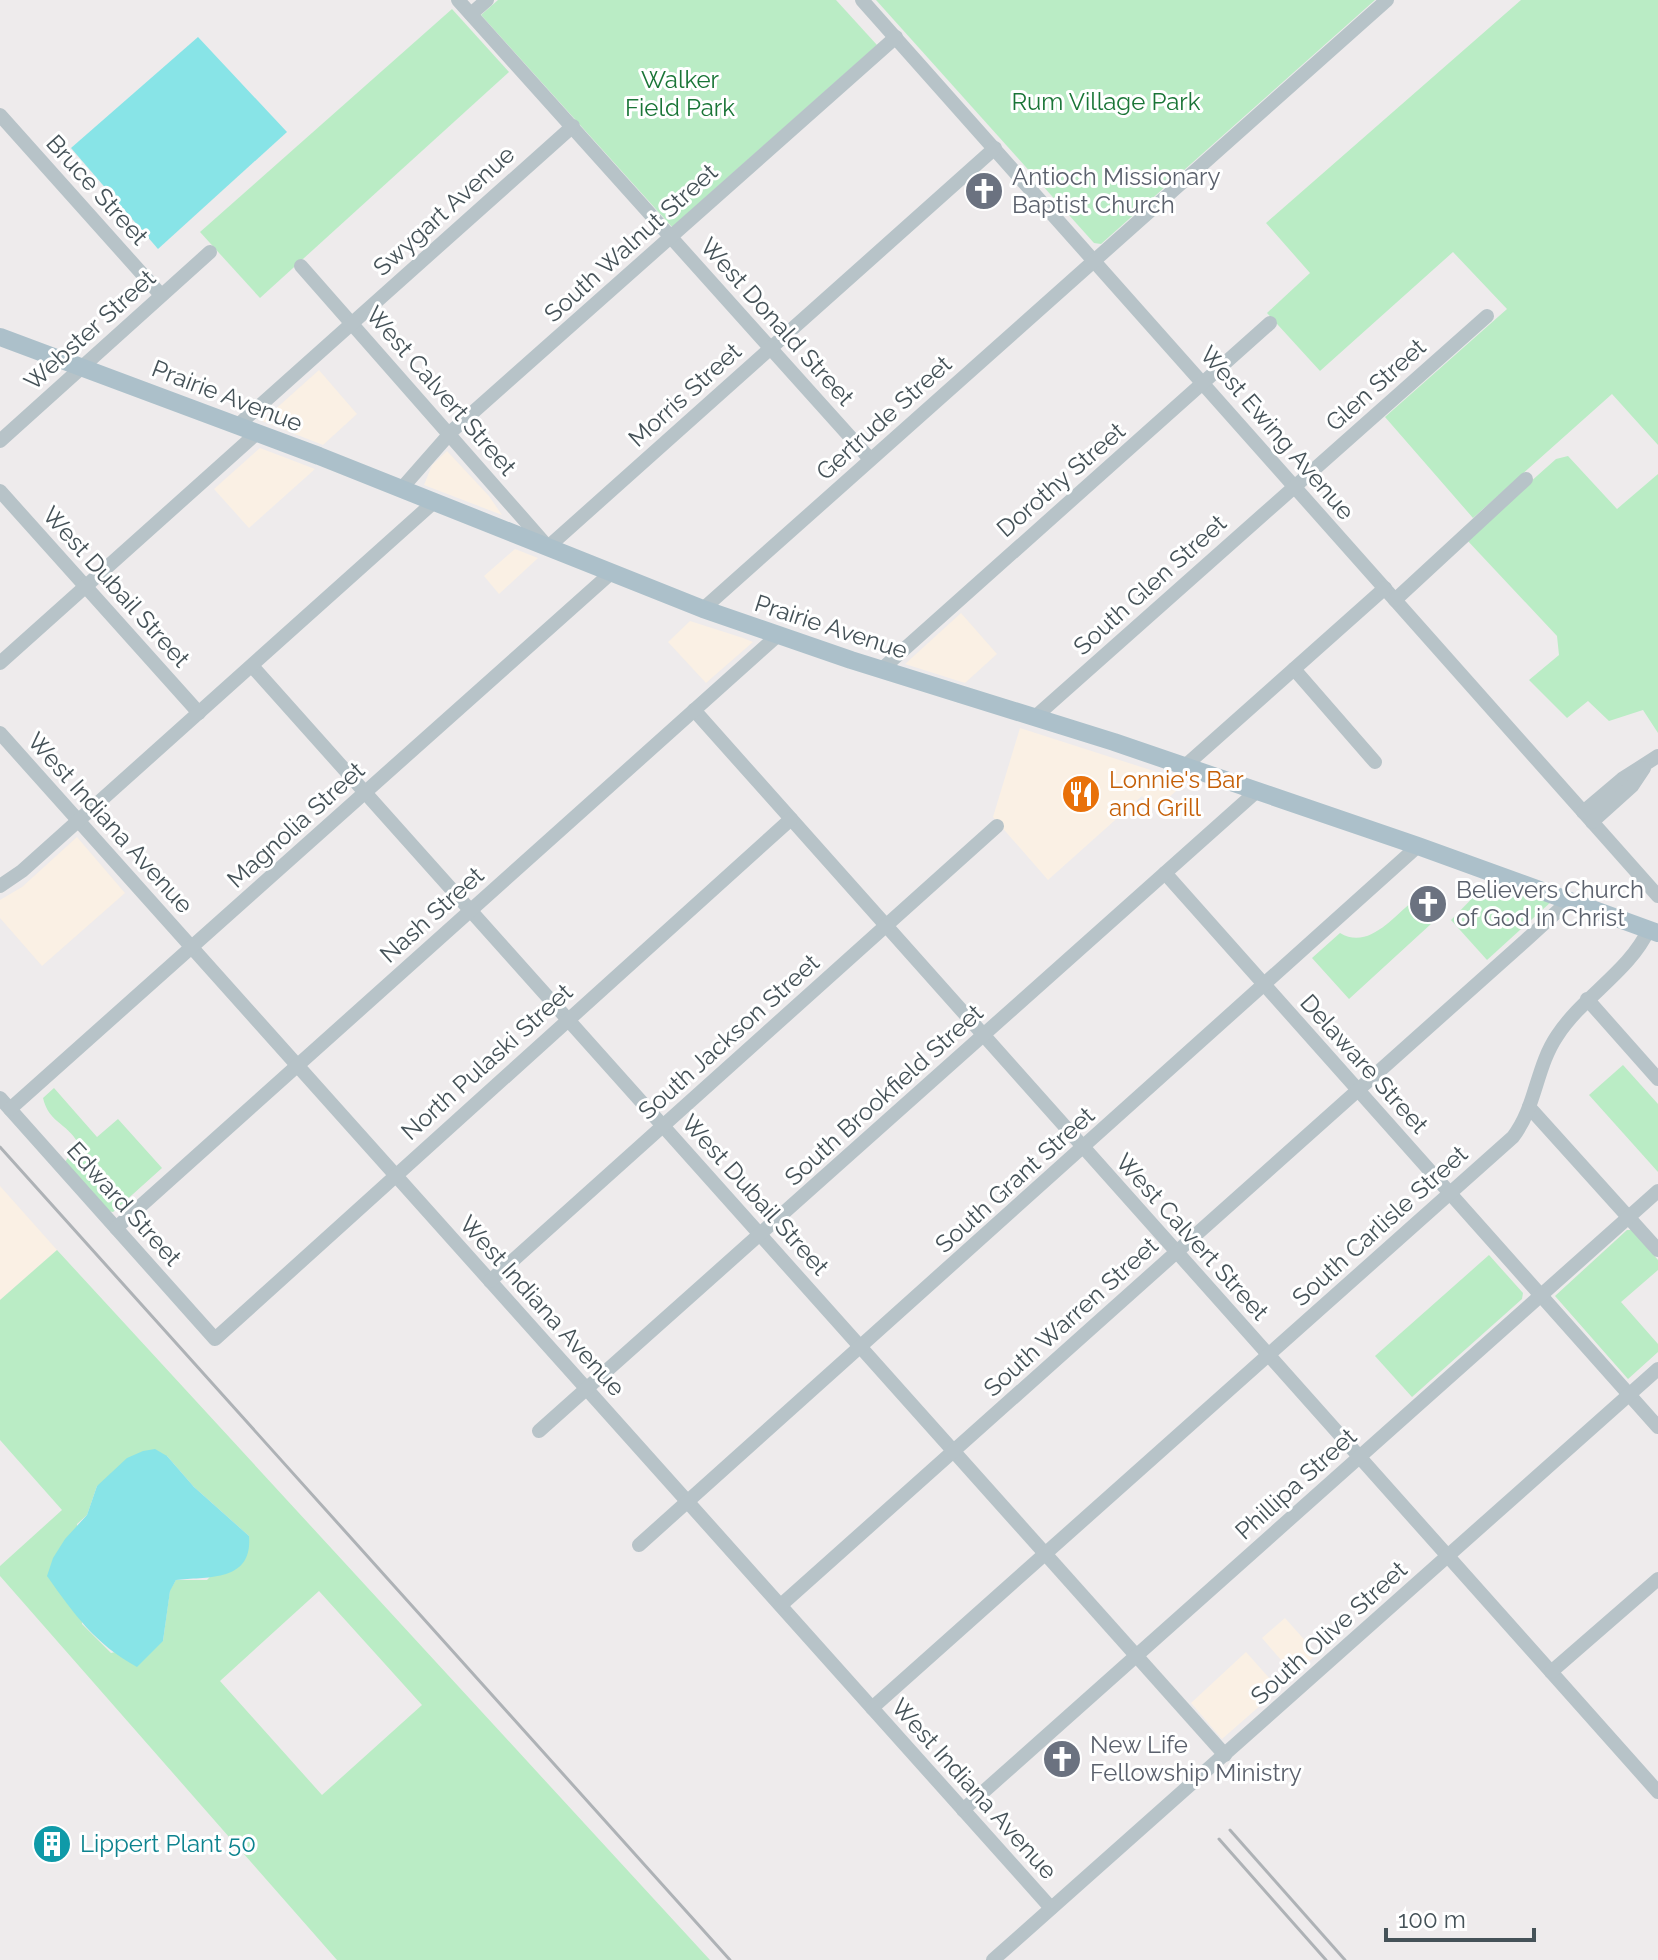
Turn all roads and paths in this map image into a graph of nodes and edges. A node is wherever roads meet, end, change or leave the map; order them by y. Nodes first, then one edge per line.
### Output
1 (458, 0) edge
2 (487, 0) edge
3 (862, 0) edge
4 (1387, 0) edge
5 (471, 14) junction
6 (896, 37) junction
7 (0, 115) edge
8 (573, 126) junction
9 (995, 148) junction
10 (672, 237) junction
11 (210, 252) dead end
12 (1095, 260) junction
13 (301, 266) dead end
14 (161, 295) junction
15 (1487, 316) dead end
16 (352, 322) junction
17 (1270, 323) dead end
18 (0, 337) edge
19 (772, 348) junction
20 (81, 367) junction
21 (1203, 383) junction
22 (237, 426) junction
23 (257, 433) junction
24 (450, 434) junction
25 (0, 441) edge
26 (870, 459) junction
27 (1526, 479) dead end
28 (1295, 487) junction
29 (402, 488) junction
30 (0, 491) edge
31 (434, 502) junction
32 (548, 547) junction
33 (611, 573) junction
34 (86, 586) junction
35 (1390, 594) junction
36 (703, 609) junction
37 (777, 636) junction
38 (0, 663) edge
39 (252, 666) junction
40 (882, 669) junction
41 (1294, 669) junction
42 (694, 710) junction
43 (199, 713) junction
44 (1035, 717) junction
45 (0, 733) edge
46 (1658, 756) edge
47 (1375, 762) dead end
48 (1185, 766) junction
49 (1257, 791) junction
50 (365, 792) junction
51 (1588, 817) junction
52 (791, 819) junction
53 (79, 820) junction
54 (997, 826) dead end
55 (1418, 846) junction
56 (1165, 873) junction
57 (0, 886) edge
58 (1658, 896) edge
59 (1566, 899) junction
60 (470, 910) junction
61 (886, 926) junction
62 (1654, 931) edge
63 (192, 947) junction
64 (1264, 987) junction
65 (1587, 999) junction
66 (568, 1019) junction
67 (984, 1035) junction
68 (298, 1065) junction
69 (1658, 1079) edge
70 (1359, 1089) junction
71 (5, 1104) edge
72 (1529, 1107) junction
73 (663, 1125) junction
74 (1083, 1149) junction
75 (396, 1174) junction
76 (1658, 1191) edge
77 (1449, 1193) junction
78 (1629, 1217) junction
79 (116, 1228) junction
80 (761, 1235) junction
81 (1658, 1250) edge
82 (1177, 1252) junction
83 (490, 1281) junction
84 (1541, 1295) junction
85 (215, 1339) joint
86 (861, 1348) junction
87 (1268, 1355) junction
88 (1658, 1369) edge
89 (587, 1390) junction
90 (1630, 1394) junction
91 (1658, 1427) edge
92 (539, 1431) dead end
93 (954, 1451) junction
94 (1359, 1457) junction
95 (689, 1501) junction
96 (639, 1545) dead end
97 (1045, 1554) junction
98 (1448, 1556) junction
99 (1658, 1579) edge
100 (781, 1605) junction
101 (1137, 1655) junction
102 (1551, 1672) junction
103 (872, 1708) junction
104 (1225, 1755) junction
105 (1656, 1785) edge
106 (963, 1810) junction
107 (1051, 1908) junction
108 (993, 1960) edge

1 - 5 street, West Donald Street
2 - 5 street
3 - 6 street, West Ewing Avenue
4 - 12 street, Gertrude Street
5 - 8 street, West Donald Street
6 - 9 street, West Ewing Avenue
6 - 10 street, South Walnut Street
7 - 14 street, Bruce Street
8 - 10 street, West Donald Street
8 - 16 street, Swygart Avenue
9 - 12 street, West Ewing Avenue
9 - 19 street, Morris Street
10 - 19 street, West Donald Street
10 - 24 street, South Walnut Street
11 - 14 street, Webster Street
12 - 21 street, West Ewing Avenue
12 - 26 street, Gertrude Street
13 - 16 street, West Calvert Street
14 - 20 street, Webster Street
15 - 28 street, Glen Street
16 - 22 street, Swygart Avenue
16 - 24 street, West Calvert Street
17 - 21 street, Dorothy Street
18 - 20 main road, Prairie Avenue
19 - 26 street, West Donald Street
19 - 32 street, Morris Street
20 - 22 main road, Prairie Avenue
20 - 25 street, Webster Street
21 - 28 street, West Ewing Avenue
21 - 40 street, Dorothy Street
22 - 23 main road, Prairie Avenue
23 - 29 main road, Prairie Avenue
23 - 34 street
24 - 29 street, South Walnut Street
24 - 32 street, West Calvert Street
26 - 36 street, Gertrude Street
27 - 35 street
28 - 35 street, West Ewing Avenue
28 - 44 street, South Glen Street
29 - 31 main road, Prairie Avenue
30 - 34 street, West Dubail Street
31 - 32 main road, Prairie Avenue
31 - 39 street
32 - 33 main road, Prairie Avenue
33 - 36 main road, Prairie Avenue
33 - 50 street, Magnolia Street
34 - 38 street
34 - 43 street, West Dubail Street
35 - 41 street
35 - 51 street, West Ewing Avenue
36 - 37 main road, Prairie Avenue
37 - 40 main road, Prairie Avenue
37 - 42 street, Nash Street
39 - 43 street
39 - 50 street, West Dubail Street
40 - 44 main road, Prairie Avenue
41 - 47 street
41 - 48 street
42 - 52 street, West Calvert Street
42 - 60 street, Nash Street
43 - 53 street
44 - 48 main road, Prairie Avenue
45 - 53 street, West Indiana Avenue
46 - 51 street
48 - 49 main road, Prairie Avenue
49 - 55 main road, Prairie Avenue
49 - 56 street, South Brookfield Street
50 - 60 street, West Dubail Street
50 - 63 street, Magnolia Street
51 - 58 street, West Ewing Avenue
52 - 61 street, West Calvert Street
52 - 66 street, North Pulaski Street
53 - 57 street
53 - 63 street, West Indiana Avenue
54 - 61 street, South Jackson Street
55 - 59 main road, Prairie Avenue
55 - 64 street, South Grant Street
56 - 64 street, Delaware Street
56 - 67 street, South Brookfield Street
59 - 62 main road, Prairie Avenue
59 - 70 street, South Warren Street
60 - 66 street, West Dubail Street
60 - 68 street, Nash Street
61 - 67 street, West Calvert Street
61 - 73 street, South Jackson Street
62 - 65 street, South Carlisle Street
63 - 68 street, West Indiana Avenue
63 - 71 street, Magnolia Street
64 - 70 street, Delaware Street
64 - 74 street, South Grant Street
65 - 69 street
65 - 72 street, South Carlisle Street
66 - 73 street, West Dubail Street
66 - 75 street, North Pulaski Street
67 - 74 street, West Calvert Street
67 - 80 street, South Brookfield Street
68 - 75 street, West Indiana Avenue
68 - 79 street, Nash Street
70 - 77 street, Delaware Street
70 - 82 street, South Warren Street
71 - 79 street, Edward Street
72 - 77 street, South Carlisle Street
72 - 78 street
73 - 80 street, West Dubail Street
73 - 83 street, South Jackson Street
74 - 82 street, West Calvert Street
74 - 86 street, South Grant Street
75 - 83 street, West Indiana Avenue
75 - 85 street, North Pulaski Street
76 - 78 street, Phillipa Street
77 - 84 street, Delaware Street
77 - 87 street, South Carlisle Street
78 - 81 street
78 - 84 street, Phillipa Street
79 - 85 street, Edward Street
80 - 86 street, West Dubail Street
80 - 89 street, South Brookfield Street
82 - 87 street, West Calvert Street
82 - 93 street, South Warren Street
83 - 89 street, West Indiana Avenue
84 - 90 street, Delaware Street
84 - 94 street, Phillipa Street
86 - 93 street, West Dubail Street
86 - 95 street, South Grant Street
87 - 94 street, West Calvert Street
87 - 97 street, South Carlisle Street
88 - 90 street, South Olive Street
89 - 92 street, South Brookfield Street
89 - 95 street, West Indiana Avenue
90 - 91 street, Delaware Street
90 - 98 street, South Olive Street
93 - 97 street, West Dubail Street
93 - 100 street, South Warren Street
94 - 98 street, West Calvert Street
94 - 101 street, Phillipa Street
95 - 96 street, South Grant Street
95 - 100 street, West Indiana Avenue
97 - 101 street, West Dubail Street
97 - 103 street, South Carlisle Street
98 - 102 street, West Calvert Street
98 - 104 street, South Olive Street
99 - 102 street
100 - 103 street, West Indiana Avenue
101 - 104 street, West Dubail Street
101 - 106 street, Phillipa Street
102 - 105 street, West Calvert Street
103 - 106 street, West Indiana Avenue
104 - 107 street, South Olive Street
106 - 107 street, West Indiana Avenue
107 - 108 street, South Olive Street

